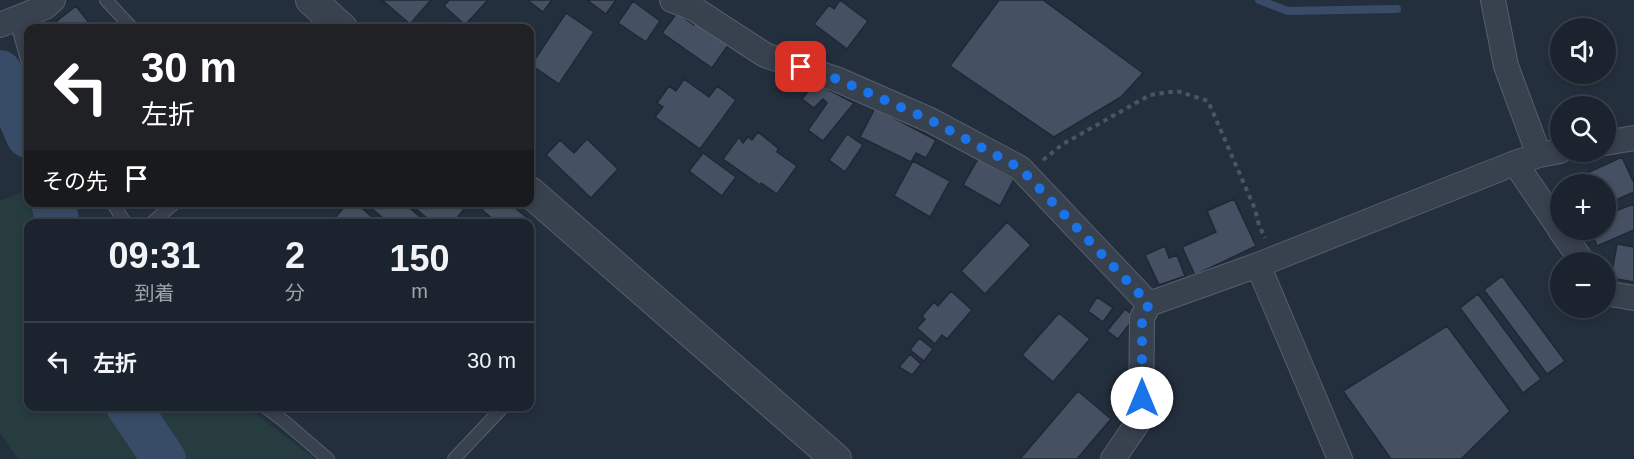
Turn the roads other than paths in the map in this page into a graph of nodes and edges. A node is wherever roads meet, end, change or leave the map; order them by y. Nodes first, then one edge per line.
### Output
1 (53, 0) edge
2 (106, 0) edge
3 (311, 0) edge
4 (1493, 0) edge
5 (688, 3) edge
6 (8, 23) edge
7 (128, 24) edge
8 (338, 24) edge
9 (24, 55) edge
10 (1634, 138) edge
11 (1616, 141) edge
12 (1550, 153) edge
13 (1515, 163) junction
14 (534, 195) edge
15 (170, 207) edge
16 (1550, 214) edge
17 (156, 219) edge
18 (1266, 262) junction
19 (1616, 295) edge
20 (1634, 298) edge
21 (1149, 304) junction
22 (271, 411) edge
23 (499, 411) edge
24 (328, 459) edge
25 (454, 459) edge
26 (836, 459) edge
27 (1113, 459) edge
28 (1340, 459) edge

1 - 6 street
2 - 7 lane
3 - 8 street
4 - 12 street
5 - 21 street
6 - 9 lane
10 - 11 street
12 - 13 street
13 - 16 street
13 - 18 street
14 - 26 street
15 - 17 lane
18 - 21 street
18 - 28 street
19 - 20 street
21 - 27 street
22 - 24 lane
23 - 25 lane

